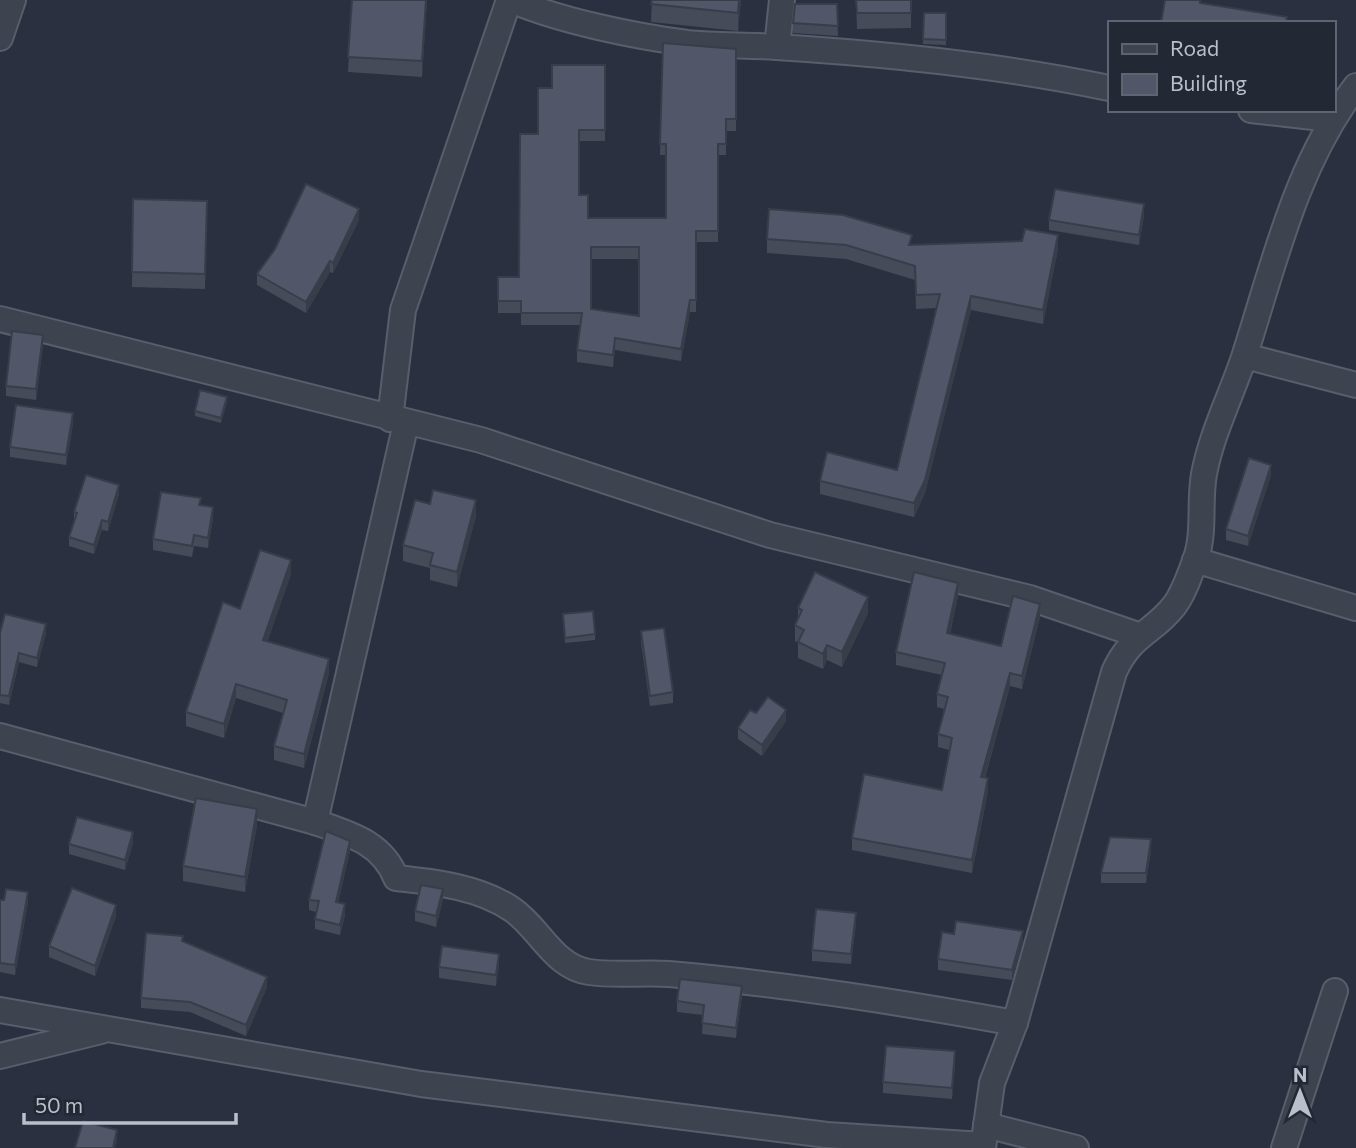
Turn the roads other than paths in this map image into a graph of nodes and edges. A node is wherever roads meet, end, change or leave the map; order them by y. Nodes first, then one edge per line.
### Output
1 (13, 0) edge
2 (510, 0) edge
3 (782, 0) edge
4 (0, 38) edge
5 (777, 47) junction
6 (1356, 86) edge
7 (1108, 88) edge
8 (1269, 112) edge
9 (1331, 119) junction
10 (0, 319) edge
11 (1245, 356) junction
12 (1356, 385) edge
13 (398, 421) junction
14 (1195, 560) junction
15 (1356, 608) edge
16 (1138, 635) junction
17 (0, 736) edge
18 (316, 822) junction
19 (1335, 990) dead end
20 (0, 1010) edge
21 (1015, 1023) junction
22 (112, 1029) junction
23 (0, 1056) edge
24 (984, 1139) edge
25 (1076, 1148) edge
26 (1284, 1148) edge

1 - 4 street
2 - 5 street
2 - 13 street
3 - 5 street
5 - 7 street
6 - 9 street
8 - 9 street
9 - 11 street
10 - 13 street
11 - 12 street
11 - 14 street
13 - 16 street
13 - 18 street
14 - 15 street
14 - 16 street
16 - 21 street
17 - 18 street
18 - 21 street
19 - 26 street
20 - 22 street
21 - 24 street
22 - 23 street
22 - 24 street
24 - 25 street

